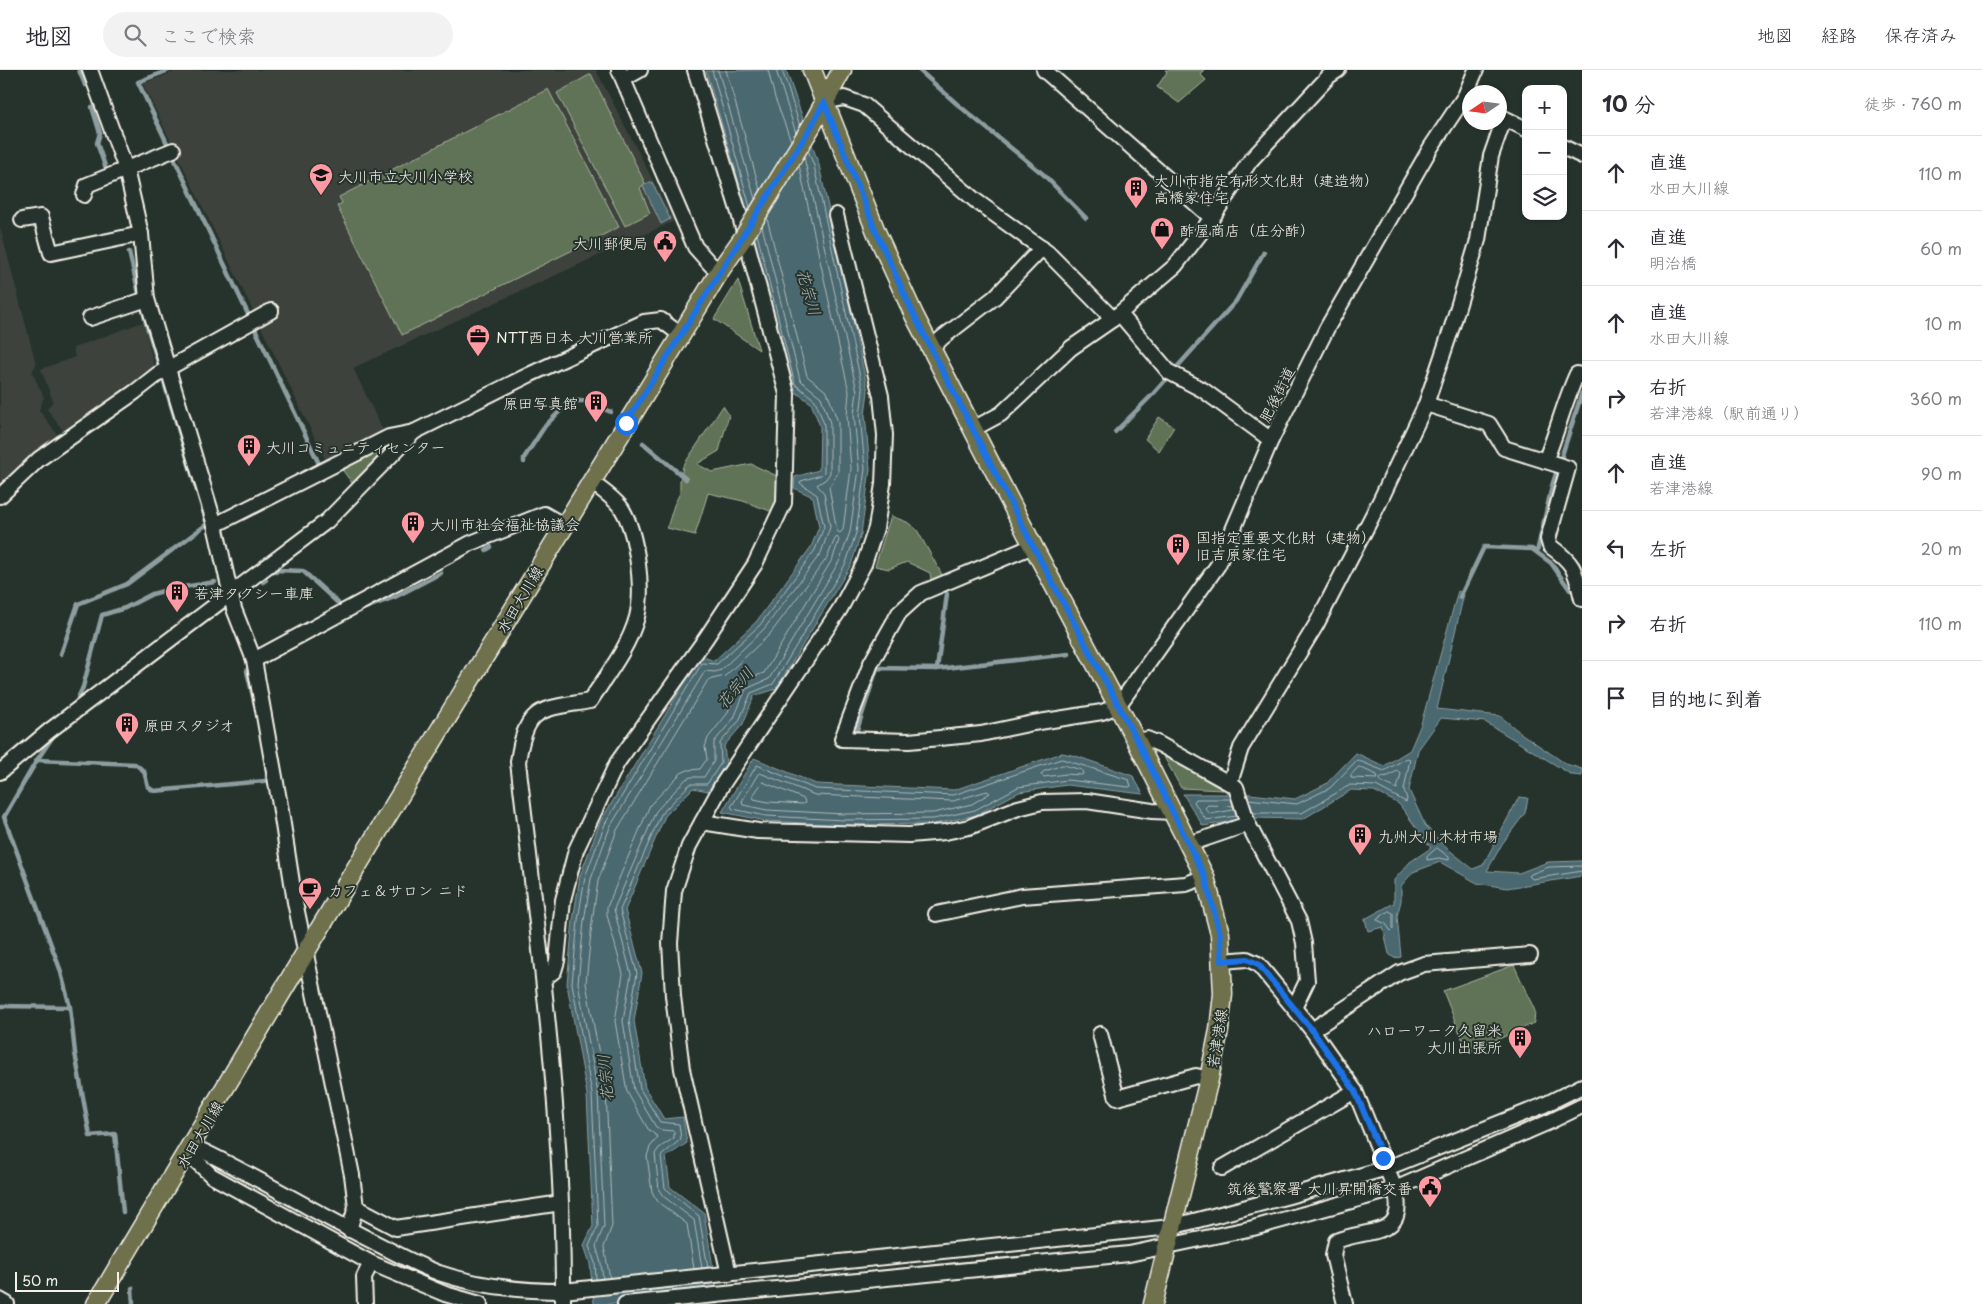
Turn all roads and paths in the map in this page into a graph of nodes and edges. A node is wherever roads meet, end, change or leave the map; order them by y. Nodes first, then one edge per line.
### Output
1 (90, 70) edge
2 (640, 70) edge
3 (695, 70) edge
4 (812, 70) edge
5 (842, 70) edge
6 (1044, 70) edge
7 (1338, 70) edge
8 (1476, 70) edge
9 (622, 74) edge
10 (1471, 85) edge
11 (824, 102) junction
12 (1462, 105) edge
13 (1507, 120) edge
14 (1522, 127) edge
15 (1499, 130) edge
16 (1567, 149) edge
17 (169, 152) dead end
18 (1582, 156) edge
19 (126, 169) junction
20 (84, 195) dead end
21 (836, 215) dead end
22 (1212, 218) junction
23 (22, 220) dead end
24 (141, 234) junction
25 (1042, 248) junction
26 (722, 269) junction
27 (141, 301) junction
28 (271, 311) dead end
29 (1117, 316) junction
30 (90, 318) dead end
31 (681, 335) junction
32 (932, 348) junction
33 (162, 372) junction
34 (1582, 376) edge
35 (1426, 404) junction
36 (973, 429) junction
37 (414, 432) junction
38 (1271, 440) junction
39 (1548, 462) junction
40 (590, 482) junction
41 (0, 496) edge
42 (215, 525) junction
43 (563, 525) junction
44 (1033, 546) junction
45 (230, 594) junction
46 (1582, 599) edge
47 (254, 660) junction
48 (1118, 706) junction
49 (1138, 742) junction
50 (0, 772) edge
51 (1233, 785) junction
52 (1171, 807) junction
53 (702, 822) junction
54 (1248, 824) junction
55 (1189, 844) junction
56 (1205, 877) junction
57 (936, 914) dead end
58 (1530, 955) dead end
59 (303, 957) junction
60 (1222, 961) junction
61 (544, 979) junction
62 (1294, 1008) junction
63 (1312, 1030) junction
64 (1100, 1034) dead end
65 (1209, 1079) junction
66 (1582, 1086) edge
67 (1355, 1091) junction
68 (1582, 1106) edge
69 (196, 1154) junction
70 (1222, 1168) dead end
71 (1387, 1168) junction
72 (1395, 1189) junction
73 (561, 1203) junction
74 (356, 1207) junction
75 (1172, 1227) junction
76 (349, 1230) junction
77 (1168, 1246) junction
78 (370, 1263) junction
79 (725, 1274) junction
80 (563, 1297) edge
81 (730, 1297) edge
82 (0, 1300) edge
83 (7, 1304) edge
84 (96, 1304) edge
85 (105, 1304) edge
86 (365, 1304) edge
87 (480, 1304) edge
88 (625, 1304) edge
89 (1153, 1304) edge
90 (1346, 1304) edge

1 - 19 street
2 - 9 street
3 - 61 street
4 - 11 main road, 若津港線
5 - 11 main road
6 - 22 street
7 - 22 street
8 - 10 street, 肥後街道
9 - 26 street
11 - 25 street
11 - 26 main road, 水田大川線, bridge
11 - 32 main road, 若津港線
12 - 38 street, 肥後街道
13 - 14 street
15 - 35 street
16 - 18 street
17 - 19 street
19 - 20 street
19 - 24 street
21 - 53 street
22 - 29 street
23 - 24 street
24 - 27 street
25 - 29 street
25 - 32 street
26 - 31 main road, 水田大川線
27 - 30 street
27 - 33 street
28 - 33 street
29 - 36 street
29 - 38 street
31 - 37 street
31 - 40 main road, 水田大川線
32 - 36 main road, 若津港線
33 - 41 street
33 - 42 street
34 - 39 street
35 - 39 street
35 - 51 street
36 - 44 main road, 若津港線
37 - 42 street
37 - 45 street
38 - 48 street, 肥後街道
39 - 46 street
40 - 43 main road, 水田大川線
40 - 61 street
42 - 45 street
43 - 47 street
43 - 59 main road, 水田大川線
44 - 48 main road, 若津港線
44 - 48 street
45 - 47 street
45 - 50 street
47 - 59 street
48 - 49 main road, 若津港線
49 - 51 street
49 - 52 main road, 若津港線
51 - 54 street
52 - 53 street
52 - 55 main road, 若津港線
53 - 79 street
54 - 55 street
54 - 62 street
55 - 56 main road, 若津港線
56 - 57 street
56 - 60 main road, 若津港線
58 - 63 street
59 - 69 main road, 水田大川線
59 - 74 street
60 - 62 street
60 - 65 main road, 若津港線
61 - 73 street
62 - 63 street
63 - 67 street
64 - 65 street
65 - 75 main road, 若津港線
66 - 71 street
67 - 70 street
67 - 71 street
68 - 72 street
69 - 76 street
69 - 78 street
69 - 84 main road, 水田大川線
69 - 85 main road, 水田大川線
71 - 72 street
71 - 75 street
72 - 77 street
72 - 90 street
73 - 74 street
73 - 80 street
74 - 76 street
75 - 77 main road, 若津港線
75 - 79 street
76 - 80 street
77 - 81 street
77 - 89 main road, 若津港線
78 - 86 street
78 - 87 street
79 - 80 street
81 - 88 street
82 - 83 street

